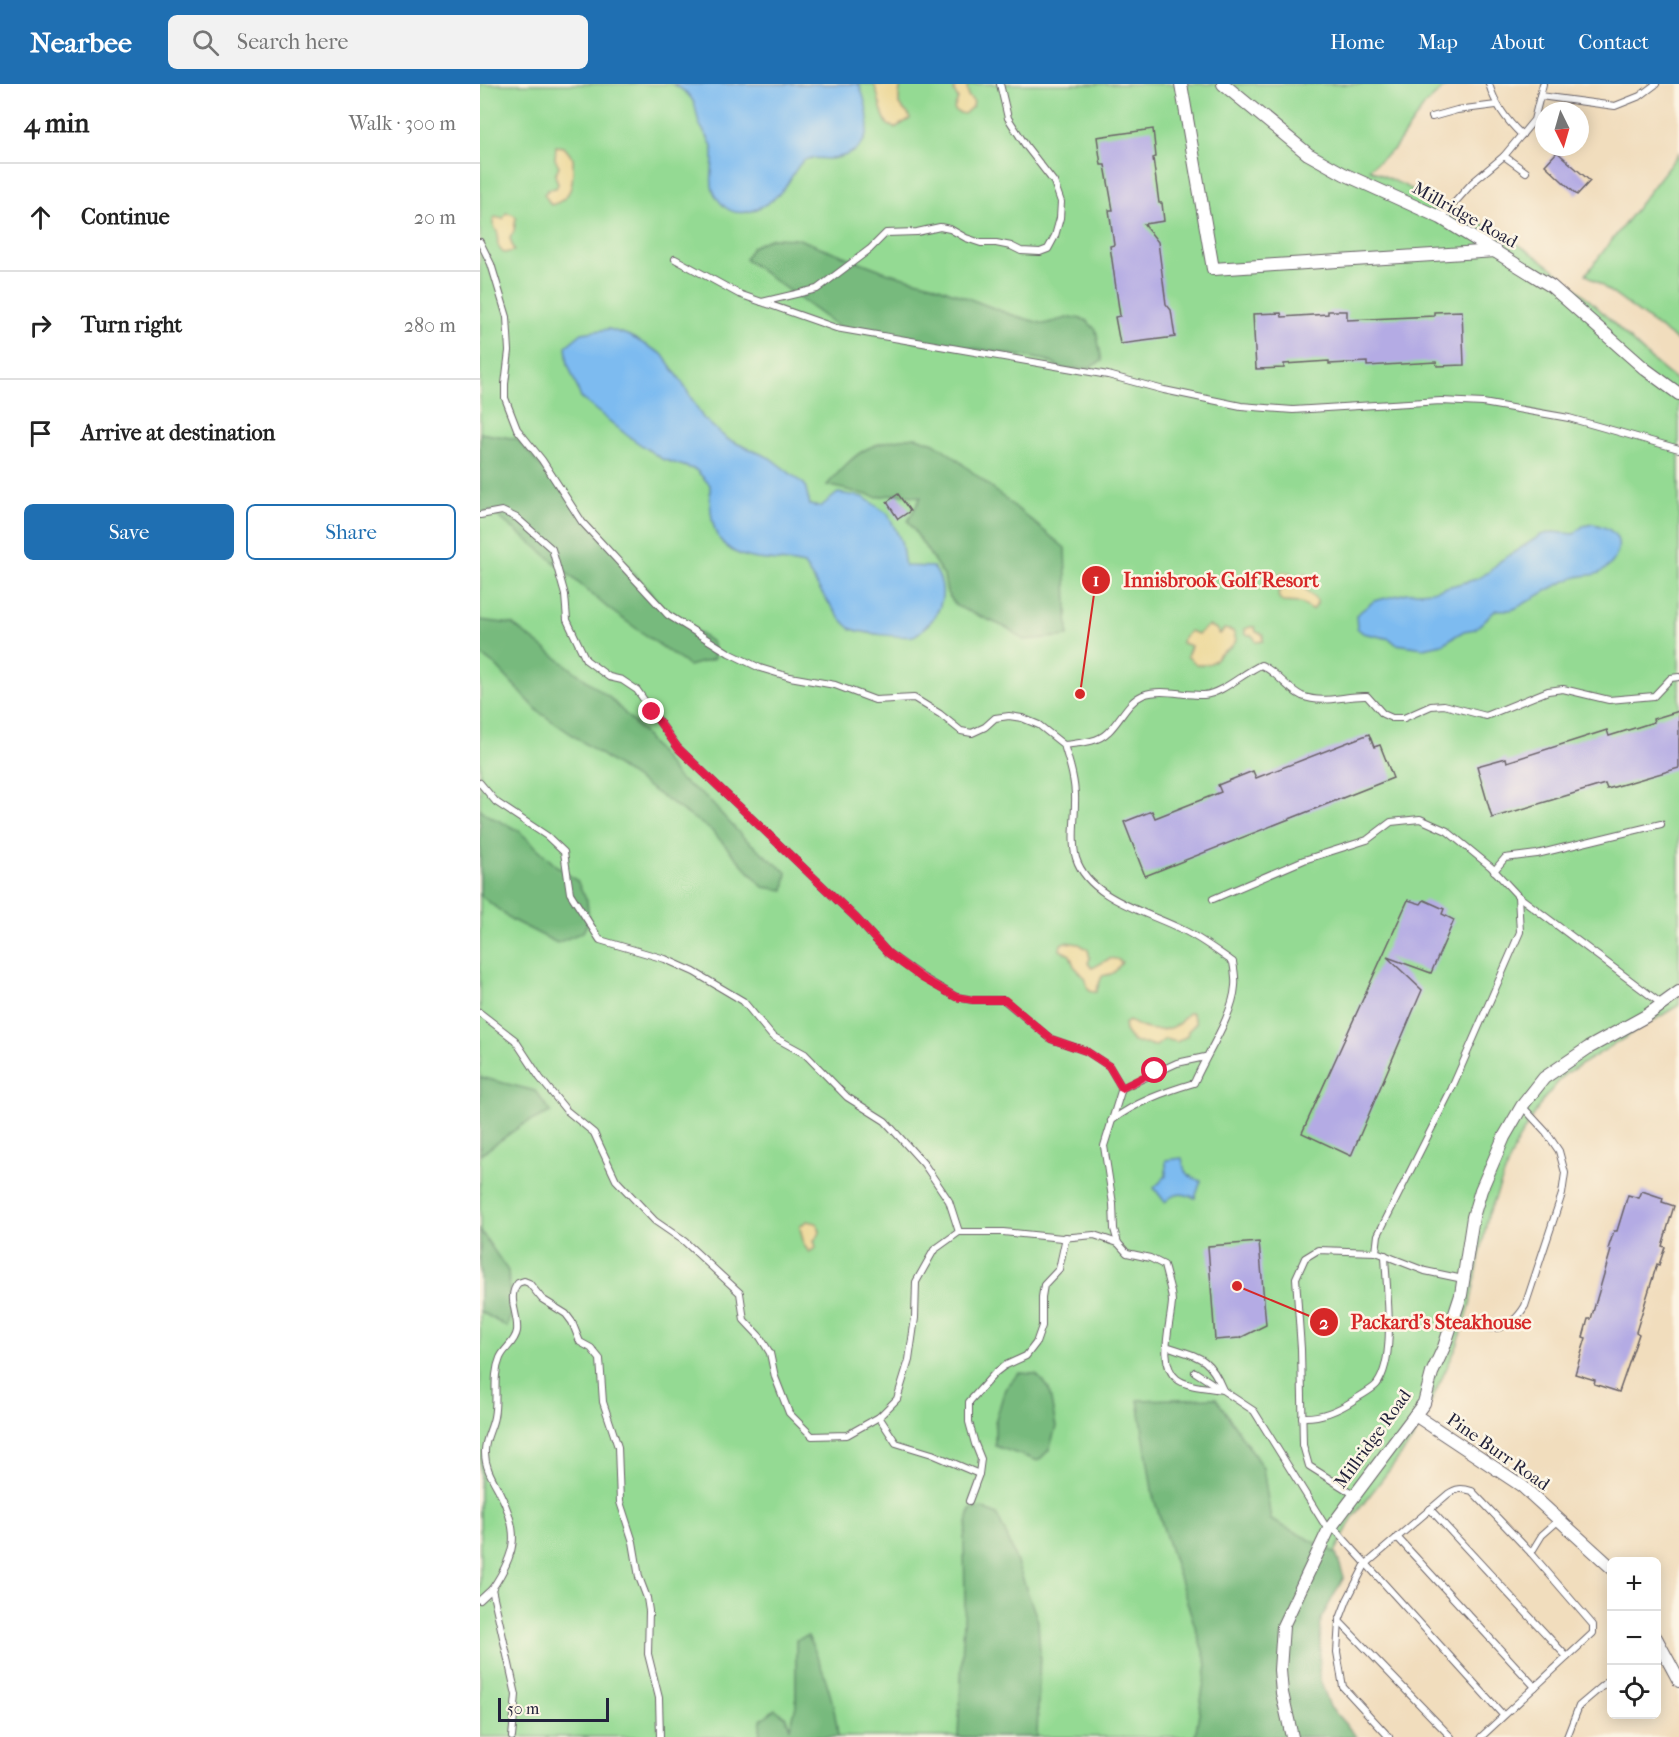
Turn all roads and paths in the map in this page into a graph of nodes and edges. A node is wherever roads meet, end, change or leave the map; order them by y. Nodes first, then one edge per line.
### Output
1 (1000, 84) edge
2 (1181, 84) edge
3 (1223, 84) edge
4 (1489, 84) edge
5 (1543, 84) edge
6 (1656, 84) edge
7 (1540, 96) junction
8 (1496, 105) junction
9 (1432, 117) dead end
10 (1521, 135) junction
11 (1504, 156) junction
12 (1526, 172) dead end
13 (1441, 218) junction
14 (480, 242) edge
15 (1496, 251) junction
16 (675, 259) dead end
17 (761, 302) junction
18 (1679, 394) edge
19 (1679, 449) edge
20 (480, 515) edge
21 (1679, 677) edge
22 (1064, 745) junction
23 (480, 783) edge
24 (1661, 824) dead end
25 (1494, 871) junction
26 (1518, 896) junction
27 (1213, 899) dead end
28 (1679, 992) edge
29 (1663, 1005) junction
30 (480, 1013) edge
31 (1205, 1058) junction
32 (1122, 1088) junction
33 (1522, 1106) junction
34 (1111, 1122) junction
35 (959, 1232) junction
36 (1066, 1237) junction
37 (1118, 1243) junction
38 (1376, 1252) junction
39 (1385, 1255) junction
40 (1463, 1279) junction
41 (1454, 1321) junction
42 (1166, 1347) junction
43 (1195, 1372) dead end
44 (1223, 1390) junction
45 (1415, 1415) junction
46 (1302, 1417) junction
47 (879, 1418) junction
48 (979, 1474) junction
49 (1355, 1496) junction
50 (969, 1501) dead end
51 (1430, 1509) junction
52 (1559, 1520) junction
53 (1330, 1529) junction
54 (1397, 1537) junction
55 (1531, 1553) junction
56 (1365, 1564) junction
57 (1607, 1564) edge
58 (492, 1589) junction
59 (480, 1600) edge
60 (1339, 1621) junction
61 (1661, 1647) edge
62 (1567, 1657) junction
63 (1679, 1681) edge
64 (1607, 1682) edge
65 (1535, 1687) junction
66 (1503, 1715) junction
67 (512, 1737) edge
68 (660, 1737) edge
69 (1292, 1737) edge
70 (1389, 1737) edge
71 (1451, 1737) edge
72 (1481, 1737) edge
73 (1567, 1737) edge

1 - 17 lane
2 - 15 street
3 - 13 street, Millridge Road
4 - 8 lane
5 - 7 lane
6 - 7 lane
7 - 10 lane
8 - 9 lane
8 - 10 lane
10 - 11 lane
11 - 12 lane
11 - 13 lane
13 - 15 street, Millridge Road
14 - 22 lane
15 - 18 street, Millridge Road
16 - 17 lane
17 - 19 lane
20 - 32 lane
21 - 22 lane
22 - 31 lane
23 - 35 lane
24 - 25 lane
25 - 26 lane
25 - 27 lane
26 - 29 lane
26 - 38 lane
28 - 29 street, Millridge Road
29 - 33 street, Millridge Road
30 - 47 lane
31 - 32 lane
31 - 34 lane
32 - 34 lane
33 - 40 street, Millridge Road
33 - 41 lane
34 - 37 lane
35 - 36 lane
35 - 47 lane
36 - 37 lane
36 - 48 lane
37 - 42 lane
38 - 39 lane
38 - 46 lane
39 - 40 lane
39 - 46 lane
40 - 41 street, Millridge Road
41 - 45 street, Millridge Road
42 - 44 lane
42 - 44 lane
43 - 44 lane
44 - 53 lane
45 - 49 street, Millridge Road
45 - 52 street, Pine Burr Road
46 - 49 lane
47 - 48 lane
48 - 50 lane
49 - 53 street, Millridge Road
51 - 54 lane
51 - 55 lane
51 - 62 lane
52 - 55 lane
52 - 57 street, Pine Burr Road
53 - 56 lane
53 - 69 street, Millridge Road
54 - 56 lane
54 - 65 lane
55 - 62 lane
56 - 60 lane
56 - 66 lane
58 - 59 lane
58 - 67 lane
58 - 68 lane
60 - 70 lane
60 - 71 lane
61 - 63 street
62 - 65 lane
64 - 73 lane
65 - 66 lane
66 - 72 lane

